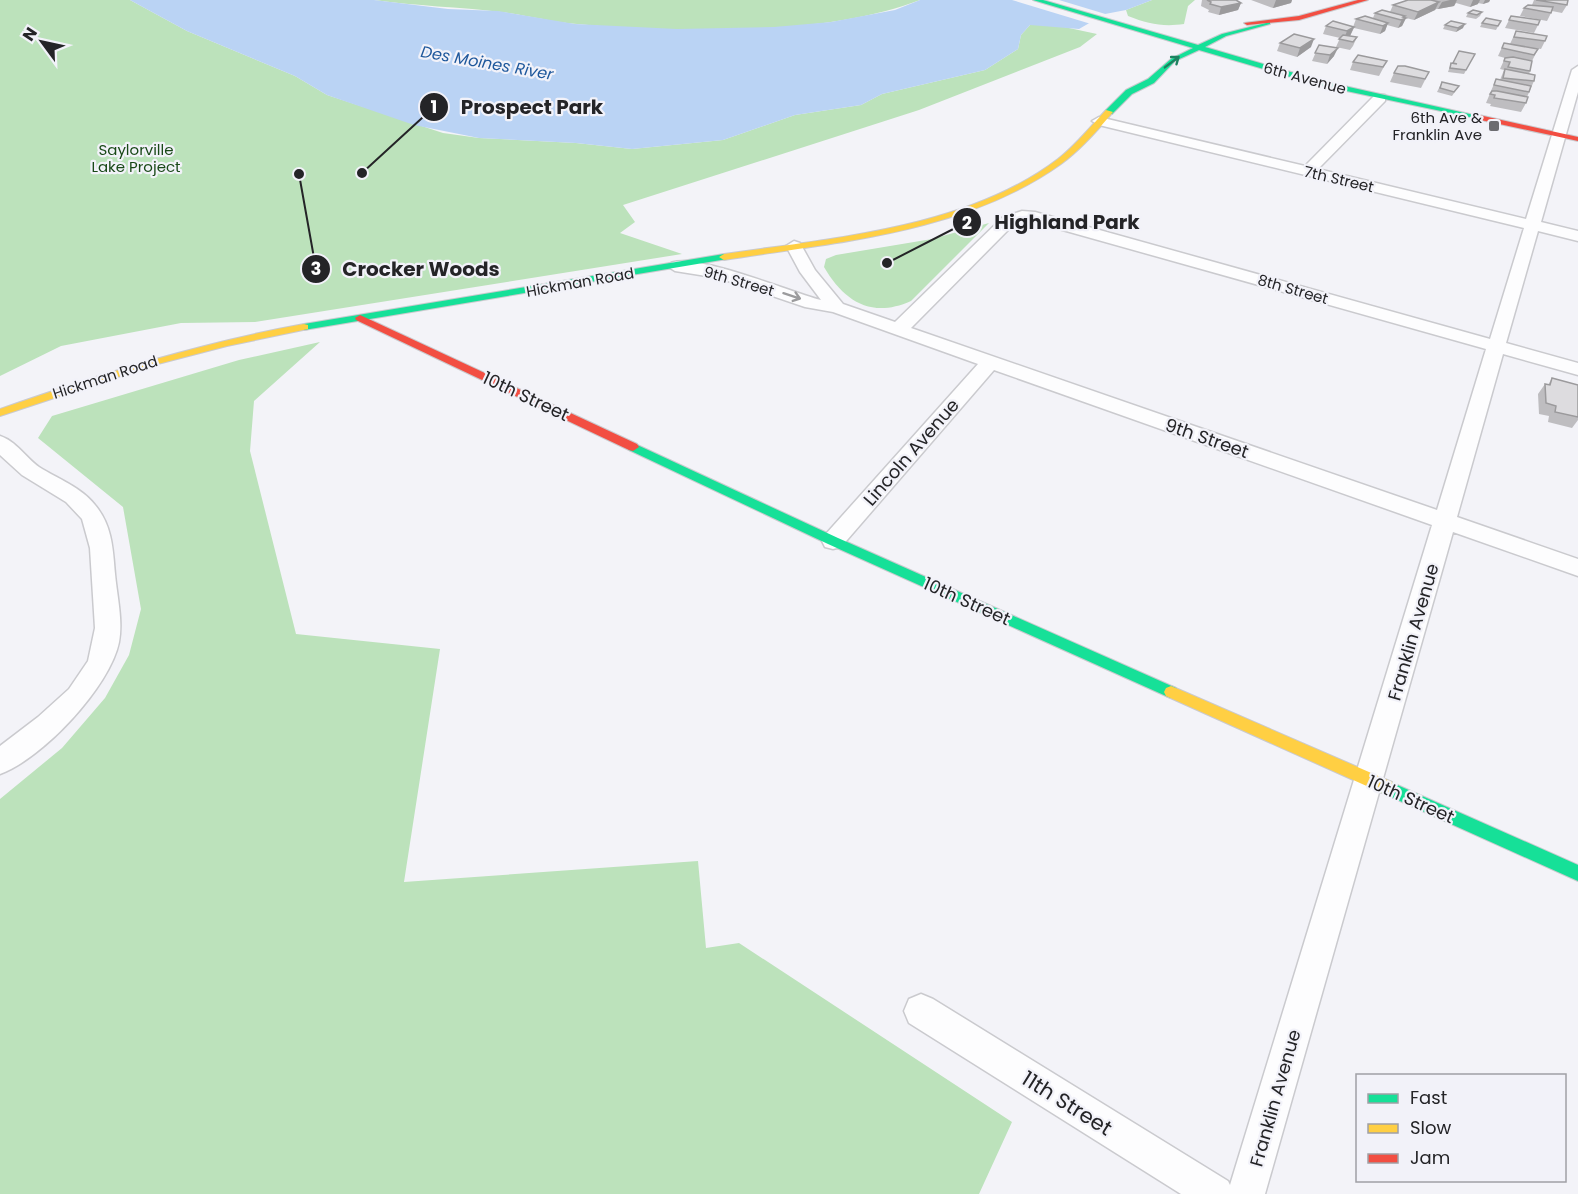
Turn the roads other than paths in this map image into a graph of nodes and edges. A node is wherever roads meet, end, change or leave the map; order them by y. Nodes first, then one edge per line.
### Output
1 (1036, 0) edge
2 (1365, 0) edge
3 (1268, 23) junction
4 (1178, 42) junction
5 (1196, 47) junction
6 (1160, 51) dead end
7 (1578, 70) edge
8 (1134, 72) dead end
9 (1129, 92) junction
10 (1380, 98) junction
11 (1099, 121) junction
12 (1558, 134) junction
13 (1578, 139) edge
14 (1308, 171) junction
15 (1533, 225) junction
16 (1578, 236) edge
17 (794, 246) junction
18 (675, 266) junction
19 (837, 308) junction
20 (360, 318) junction
21 (898, 330) junction
22 (1497, 346) junction
23 (990, 362) junction
24 (1578, 369) edge
25 (0, 413) edge
26 (0, 443) edge
27 (1445, 521) junction
28 (832, 541) junction
29 (1578, 568) edge
30 (0, 762) edge
31 (1369, 780) junction
32 (1578, 873) edge
33 (921, 1011) dead end
34 (1215, 1194) edge
35 (1246, 1194) edge

1 - 4 main road, 6th Avenue
2 - 3 main road
3 - 4 main road
3 - 5 main road, Hickman Road
4 - 5 main road, 6th Avenue
4 - 6 main road
9 -> 5 main road, Hickman Road
5 - 10 main road, 6th Avenue
7 - 12 street, Franklin Avenue
8 - 9 main road
9 - 11 main road, Hickman Road
10 - 12 main road, 6th Avenue
10 - 14 street
11 - 14 street, 7th Street
11 - 17 main road, Hickman Road
12 - 13 main road, 6th Avenue
12 - 15 street, Franklin Avenue
14 - 15 street, 7th Street
15 - 16 street, 7th Street
15 - 22 street, Franklin Avenue
17 - 18 main road, Hickman Road
17 - 19 street
18 -> 19 street, 9th Street
18 - 20 main road, Hickman Road
19 - 21 street, 9th Street
20 - 25 main road, Hickman Road
20 - 28 main road, 10th Street
21 - 22 street, 8th Street
21 - 23 street, 9th Street
22 - 24 street, 8th Street
22 - 27 street, Franklin Avenue
23 - 27 street, 9th Street
23 - 28 street, Lincoln Avenue
26 - 30 street
27 - 29 street, 9th Street
27 - 31 street, Franklin Avenue
28 - 31 main road, 10th Street
31 - 32 main road, 10th Street
31 - 35 street, Franklin Avenue
33 - 34 street, 11th Street

